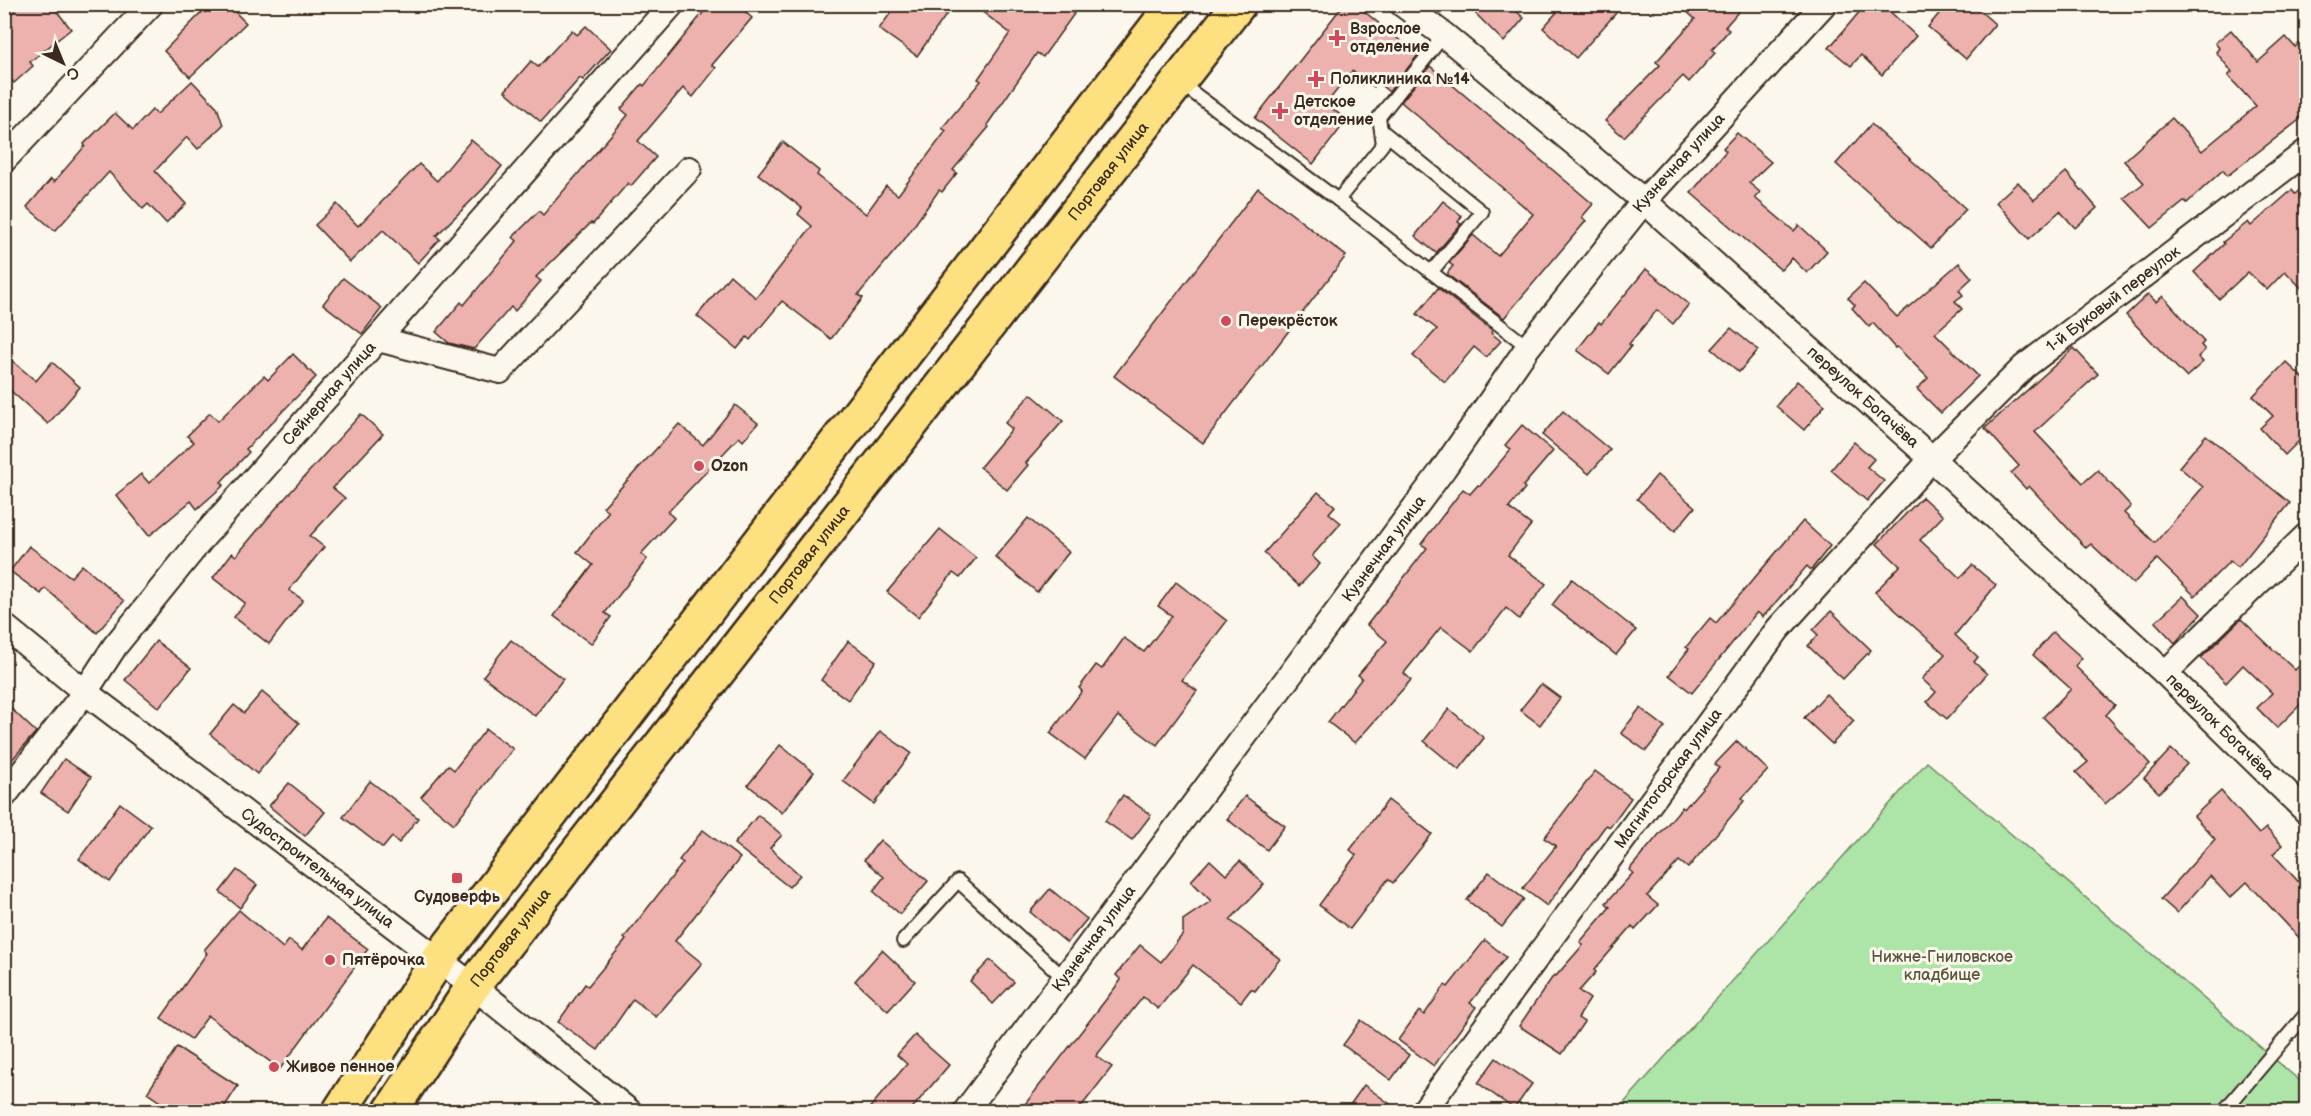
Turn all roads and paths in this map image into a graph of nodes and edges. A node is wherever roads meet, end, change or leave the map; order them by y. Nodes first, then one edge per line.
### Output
1 (151, 4) edge
2 (672, 4) edge
3 (1174, 4) edge
4 (1239, 4) edge
5 (1402, 4) edge
6 (1824, 4) edge
7 (1444, 35) junction
8 (1178, 82) junction
9 (1381, 130) junction
10 (2307, 152) edge
11 (4, 160) edge
12 (689, 169) dead end
13 (1338, 201) junction
14 (1644, 201) junction
15 (1431, 272) junction
16 (378, 339) junction
17 (1528, 347) junction
18 (1932, 459) junction
19 (2307, 536) edge
20 (4, 626) edge
21 (2165, 673) junction
22 (85, 692) junction
23 (4, 796) edge
24 (2307, 811) edge
25 (903, 941) dead end
26 (438, 960) junction
27 (1064, 978) junction
28 (473, 986) junction
29 (2307, 1014) edge
30 (2228, 1110) edge
31 (339, 1112) edge
32 (390, 1112) edge
33 (630, 1112) edge
34 (965, 1112) edge
35 (1423, 1112) edge

1 - 11 street
2 - 16 street, Сейнерная улица
3 - 26 main road
4 - 8 main road, Портовая улица
5 - 7 street, переулок Богачёва
6 - 14 street, Кузнечная улица
7 - 9 lane
7 - 14 street, переулок Богачёва
8 - 13 lane
8 - 28 main road, Портовая улица
9 - 13 lane
9 - 15 lane
10 - 18 street, 1-й Буковый переулок
12 - 16 street
13 - 15 lane
14 - 17 street, Кузнечная улица
14 - 18 street, переулок Богачёва
15 - 17 lane
16 - 22 street, Сейнерная улица
17 - 27 street, Кузнечная улица
18 - 21 street, переулок Богачёва
18 - 35 street, Магнитогорская улица
19 - 21 street
20 - 22 street, Судостроительная улица
21 - 24 street, переулок Богачёва
22 - 23 street, Сейнерная улица
22 - 26 street, Судостроительная улица
25 - 27 lane
26 - 28 street, Судостроительная улица
26 - 31 main road
27 - 34 street, Кузнечная улица
28 - 32 main road, Портовая улица
28 - 33 street, Судостроительная улица
29 - 30 lane

